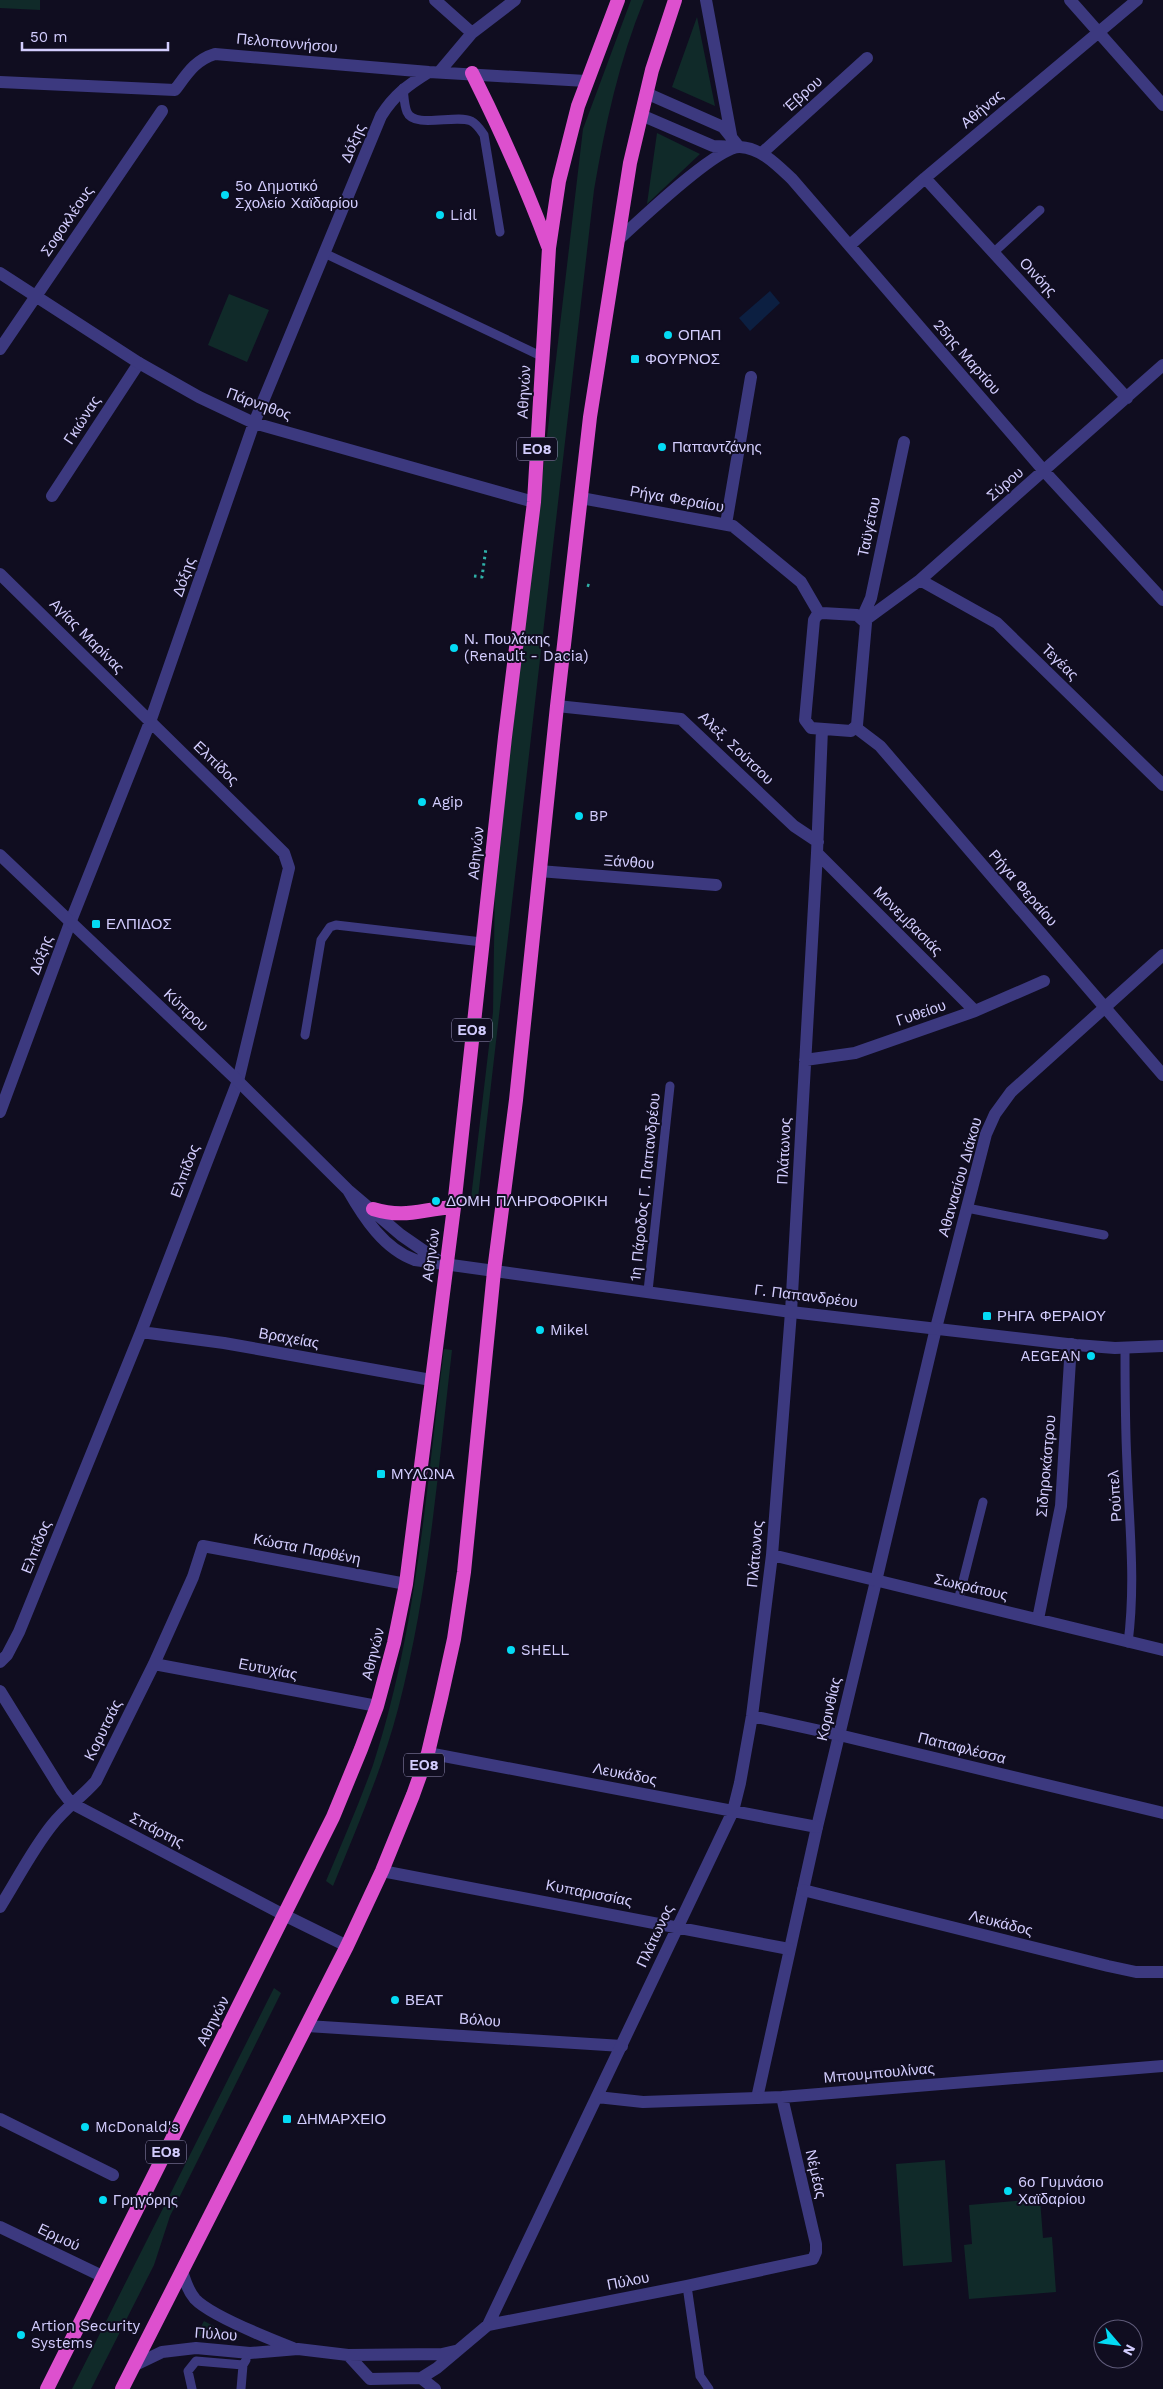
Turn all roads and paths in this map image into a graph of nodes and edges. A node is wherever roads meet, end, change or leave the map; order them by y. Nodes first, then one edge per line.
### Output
1 (435, 0) edge
2 (515, 0) edge
3 (618, 0) edge
4 (675, 0) edge
5 (706, 0) edge
6 (1070, 0) edge
7 (1137, 0) edge
8 (1098, 31) junction
9 (472, 33) junction
10 (867, 58) dead end
11 (434, 71) junction
12 (472, 73) junction
13 (586, 81) junction
14 (0, 82) edge
15 (403, 88) junction
16 (646, 93) junction
17 (1163, 105) edge
18 (162, 111) dead end
19 (641, 115) junction
20 (731, 135) junction
21 (739, 147) junction
22 (762, 154) junction
23 (925, 178) junction
24 (1040, 210) dead end
25 (500, 232) dead end
26 (618, 240) junction
27 (850, 246) junction
28 (549, 248) junction
29 (324, 253) junction
30 (993, 253) junction
31 (0, 273) edge
32 (35, 297) junction
33 (0, 349) edge
34 (542, 357) junction
35 (139, 363) junction
36 (1163, 365) edge
37 (751, 377) dead end
38 (1127, 398) junction
39 (254, 423) junction
40 (904, 442) dead end
41 (1044, 471) junction
42 (52, 496) dead end
43 (581, 498) junction
44 (534, 502) junction
45 (726, 524) junction
46 (486, 548) dead end
47 (0, 574) edge
48 (474, 576) dead end
49 (920, 580) junction
50 (587, 586) dead end
51 (593, 587) dead end
52 (1163, 600) edge
53 (819, 613) junction
54 (863, 620) junction
55 (557, 706) junction
56 (150, 722) junction
57 (855, 727) junction
58 (822, 729) junction
59 (1163, 785) edge
60 (817, 848) junction
61 (0, 855) edge
62 (539, 871) junction
63 (716, 885) dead end
64 (70, 923) junction
65 (482, 942) junction
66 (1163, 955) edge
67 (1044, 982) dead end
68 (1105, 1009) junction
69 (975, 1011) junction
70 (305, 1035) dead end
71 (805, 1060) junction
72 (1163, 1074) edge
73 (238, 1081) junction
74 (670, 1086) dead end
75 (0, 1112) edge
76 (348, 1190) junction
77 (454, 1207) junction
78 (967, 1208) junction
79 (373, 1209) junction
80 (1104, 1235) dead end
81 (446, 1266) junction
82 (494, 1271) junction
83 (648, 1291) junction
84 (791, 1312) junction
85 (936, 1328) junction
86 (141, 1332) junction
87 (1072, 1344) junction
88 (1163, 1346) edge
89 (1125, 1348) junction
90 (431, 1380) junction
91 (982, 1502) dead end
92 (203, 1546) joint
93 (772, 1555) junction
94 (876, 1581) junction
95 (406, 1584) junction
96 (958, 1601) junction
97 (1038, 1619) junction
98 (1128, 1643) junction
99 (1163, 1650) edge
100 (0, 1662) edge
101 (154, 1664) junction
102 (0, 1691) edge
103 (376, 1706) junction
104 (752, 1716) junction
105 (839, 1735) junction
106 (428, 1753) junction
107 (71, 1803) junction
108 (732, 1811) junction
109 (1163, 1813) edge
110 (817, 1827) junction
111 (382, 1871) junction
112 (803, 1890) junction
113 (0, 1907) edge
114 (284, 1916) junction
115 (677, 1926) junction
116 (347, 1946) junction
117 (789, 1949) junction
118 (1163, 1972) edge
119 (307, 2026) junction
120 (622, 2046) junction
121 (1163, 2066) edge
122 (597, 2097) junction
123 (782, 2097) junction
124 (757, 2098) junction
125 (0, 2119) edge
126 (112, 2174) dead end
127 (0, 2228) edge
128 (813, 2259) joint
129 (182, 2271) junction
130 (104, 2276) junction
131 (687, 2286) junction
132 (488, 2325) junction
133 (298, 2349) junction
134 (457, 2351) junction
135 (348, 2355) junction
136 (247, 2359) junction
137 (135, 2365) junction
138 (421, 2378) junction
139 (369, 2384) edge
140 (47, 2389) edge
141 (122, 2389) edge
142 (192, 2389) edge
143 (241, 2389) edge
144 (435, 2389) edge
145 (709, 2389) edge

1 - 9 street
2 - 9 street
3 - 13 highway, Αθηνών / ΕΟ8
4 - 16 highway, ΕΟ8
5 - 20 street
6 - 8 street
7 - 8 street, Αθήνας
8 - 17 street
8 - 23 street, Αθήνας
9 - 11 street
10 - 22 street, Έβρου
11 - 12 street, Πελοποννήσου
11 - 14 street, Πελοποννήσου
11 - 15 street, Δόξης
12 - 13 street, Πελοποννήσου
12 - 28 highway
13 - 28 highway, Αθηνών / ΕΟ8
15 - 25 lane
15 - 29 street, Δόξης
16 - 19 highway, ΕΟ8
16 - 20 street
18 - 32 street, Σοφοκλέους
19 - 21 street, 25ης Μαρτίου
19 - 26 highway, ΕΟ8
20 - 21 street
21 - 22 street, 25ης Μαρτίου
21 - 26 street
22 - 27 street, 25ης Μαρτίου
23 - 27 street, Αθήνας
23 - 30 street, Οινόης
24 - 30 lane
26 - 43 highway, ΕΟ8
27 - 41 street, 25ης Μαρτίου
28 - 34 highway, Αθηνών / ΕΟ8
29 - 34 lane
29 - 39 street, Δόξης
30 - 38 street, Οινόης
31 - 32 street, Πάρνηθος
32 - 33 street, Σοφοκλέους
32 - 35 street, Πάρνηθος
34 - 44 highway, Αθηνών / ΕΟ8
35 - 39 street, Πάρνηθος
35 - 42 street, Γκιώνας
36 - 38 street, Σύρου
37 - 45 street
38 - 41 street, Σύρου
39 - 44 street, Πάρνηθος
39 - 56 street, Δόξης
40 - 54 street, Ταϋγέτου
41 - 49 street, Σύρου
41 - 52 street, 25ης Μαρτίου
43 - 45 street, Ρήγα Φεραίου
43 - 55 highway, ΕΟ8
44 - 65 highway, Αθηνών / ΕΟ8
45 - 53 street, Ρήγα Φεραίου
46 - 48 path
47 - 56 street, Αγίας Μαρίνας
49 - 54 street, Σύρου
49 - 59 street, Τεγέας
50 - 51 path
53 - 54 street
53 - 58 street
54 - 57 street
55 - 60 street, Αλεξ. Σούτσου
55 - 62 highway, ΕΟ8
56 - 64 street, Δόξης
56 - 73 street, Ελπίδος
57 - 58 street
57 - 68 street, Ρήγα Φεραίου
58 - 60 street, Πλάτωνος
60 - 69 street, Μονεμβασιάς
60 - 71 street, Πλάτωνος
61 - 64 street, Κύπρου
62 - 63 street, Ξάνθου
62 - 82 highway, ΕΟ8
64 - 73 street, Κύπρου
64 - 75 street, Δόξης
65 - 70 lane
65 - 77 highway, Αθηνών / ΕΟ8
66 - 68 street, Αθανασίου Διάκου
67 - 69 street, Γυθείου
68 - 72 street, Ρήγα Φεραίου
68 - 78 street, Αθανασίου Διάκου
69 - 71 street, Γυθείου
71 - 84 street, Πλάτωνος
73 - 76 street, Κύπρου
73 - 86 street, Ελπίδος
74 - 83 lane, 1η Πάροδος Γ. Παπανδρέου
76 - 79 street, Κύπρου
76 - 81 street, Κύπρου
77 - 79 highway
77 - 81 highway, Αθηνών / ΕΟ8
78 - 80 lane
78 - 85 street, Αθανασίου Διάκου
79 - 81 street, Κύπρου
81 - 82 street, Γ. Παπανδρέου
81 - 90 highway, Αθηνών / ΕΟ8
82 - 83 street, Γ. Παπανδρέου
82 - 106 highway, ΕΟ8
83 - 84 street, Γ. Παπανδρέου
84 - 85 street, Γ. Παπανδρέου
84 - 93 street, Πλάτωνος
85 - 87 street, Γ. Παπανδρέου
85 - 94 street, Κορινθίας
86 - 90 street, Βραχείας
86 - 100 street, Ελπίδος
87 - 89 street, Γ. Παπανδρέου
87 - 97 street, Σιδηροκάστρου
88 - 89 street, Γ. Παπανδρέου
89 - 98 lane, Ρούπελ
90 - 95 highway, Αθηνών / ΕΟ8
91 - 96 lane
92 - 95 street, Κώστα Παρθένη
92 - 101 street, Κορυτσάς
93 - 94 street, Σωκράτους
93 - 104 street, Πλάτωνος
94 - 96 street, Σωκράτους
94 - 105 street, Κορινθίας
95 - 103 highway, Αθηνών / ΕΟ8
96 - 97 street, Σωκράτους
97 - 98 street, Σωκράτους
98 - 99 street, Σωκράτους
101 - 103 street, Ευτυχίας
101 - 107 street, Κορυτσάς
102 - 107 street, Σπάρτης
103 - 114 highway, Αθηνών / ΕΟ8
104 - 105 street, Παπαφλέσσα
104 - 108 street, Πλάτωνος
105 - 109 street, Παπαφλέσσα
105 - 110 street, Κορινθίας
106 - 108 street, Λευκάδος
106 - 111 highway, ΕΟ8
107 - 113 street, Κορυτσάς
107 - 114 street, Σπάρτης
108 - 110 street, Λευκάδος
108 - 115 street, Πλάτωνος
110 - 112 street, Κορινθίας
111 - 115 street, Κυπαρισσίας
111 - 116 highway, ΕΟ8
112 - 117 street, Κορινθίας
112 - 118 street, Λευκάδος
114 - 116 street, Σπάρτης
114 - 130 highway, Αθηνών / ΕΟ8
115 - 117 street, Κυπαρισσίας
115 - 120 street, Πλάτωνος
116 - 119 highway, ΕΟ8
117 - 124 street, Κορινθίας
119 - 120 street, Βόλου
119 - 129 highway, ΕΟ8
120 - 122 street, Πλάτωνος
121 - 123 street, Μπουμπουλίνας
122 - 124 street, Μπουμπουλίνας
122 - 132 street, Πλάτωνος
123 - 124 street, Μπουμπουλίνας
123 - 128 street, Νέμέας
125 - 126 street
127 - 130 street, Ερμού
128 - 131 street, Πύλου
129 - 133 street, Πύλου
129 - 137 highway, ΕΟ8
130 - 140 highway, Αθηνών / ΕΟ8
131 - 132 street, Πύλου
131 - 145 lane
132 - 134 street, Πύλου
133 - 135 street, Πύλου
133 - 136 street, Πύλου
134 - 135 street, Πύλου
134 - 138 street, Πύλου
135 - 139 street
136 - 137 street, Πύλου
136 - 142 lane
136 - 143 lane
137 - 141 highway, ΕΟ8
138 - 139 street
138 - 144 street

